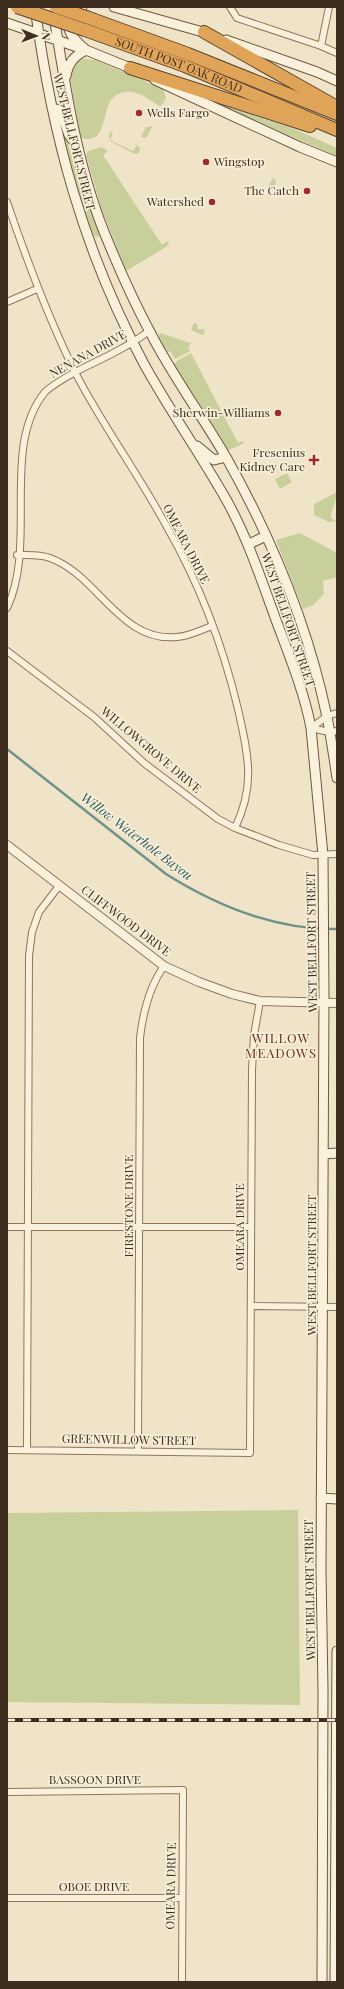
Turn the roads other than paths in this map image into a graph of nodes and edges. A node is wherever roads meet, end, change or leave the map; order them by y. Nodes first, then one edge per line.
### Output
1 (17, 7) edge
2 (35, 7) edge
3 (53, 7) edge
4 (56, 7) edge
5 (82, 7) edge
6 (114, 7) edge
7 (230, 7) edge
8 (329, 7) edge
9 (7, 23) edge
10 (204, 32) junction
11 (38, 35) junction
12 (58, 42) junction
13 (321, 46) junction
14 (86, 50) junction
15 (337, 53) edge
16 (130, 68) junction
17 (65, 80) junction
18 (337, 81) edge
19 (337, 107) edge
20 (52, 108) junction
21 (337, 114) edge
22 (337, 130) edge
23 (337, 135) edge
24 (79, 148) junction
25 (337, 162) edge
26 (7, 202) edge
27 (108, 243) junction
28 (92, 250) junction
29 (37, 289) junction
30 (7, 302) edge
31 (149, 331) junction
32 (134, 342) junction
33 (76, 372) junction
34 (188, 436) junction
35 (226, 457) junction
36 (266, 536) junction
37 (249, 544) junction
38 (17, 555) junction
39 (7, 608) edge
40 (212, 626) junction
41 (7, 651) edge
42 (337, 713) edge
43 (327, 716) junction
44 (311, 728) junction
45 (333, 731) edge
46 (337, 778) edge
47 (235, 828) junction
48 (7, 845) edge
49 (337, 854) edge
50 (323, 855) junction
51 (59, 886) junction
52 (164, 966) junction
53 (260, 1001) junction
54 (337, 1003) edge
55 (324, 1004) junction
56 (337, 1153) edge
57 (324, 1154) junction
58 (7, 1227) edge
59 (27, 1227) junction
60 (140, 1227) junction
61 (251, 1227) junction
62 (251, 1306) junction
63 (324, 1307) junction
64 (337, 1307) edge
65 (7, 1450) edge
66 (27, 1450) junction
67 (138, 1451) junction
68 (250, 1453) joint
69 (322, 1498) junction
70 (337, 1499) edge
71 (337, 1651) edge
72 (184, 1790) joint
73 (7, 1792) edge
74 (322, 1894) junction
75 (336, 1894) junction
76 (7, 1898) edge
77 (182, 1898) junction
78 (182, 1982) edge
79 (322, 1982) edge
80 (335, 1982) edge

1 - 22 highway, SOUTH POST OAK ROAD, bridge
2 - 11 main road, WEST BELLFORT STREET
3 - 12 main road, WEST BELLFORT STREET
4 - 21 highway, SOUTH POST OAK ROAD, bridge
5 - 14 main road
6 - 10 main road
7 - 13 street
8 - 13 street
9 - 11 main road
10 - 18 main road
10 - 19 highway
11 - 12 main road
11 - 20 main road, WEST BELLFORT STREET
12 - 14 main road
12 - 17 main road, WEST BELLFORT STREET
13 - 15 street
14 - 16 main road
14 - 17 main road
16 - 23 highway
16 - 25 main road
17 - 24 main road, WEST BELLFORT STREET
20 - 24 main road
20 - 28 main road, WEST BELLFORT STREET
24 - 27 main road, WEST BELLFORT STREET
26 - 29 street, OMEARA DRIVE
27 - 28 main road
27 - 31 main road, WEST BELLFORT STREET
28 - 32 main road, WEST BELLFORT STREET
29 - 30 street
29 - 33 street, OMEARA DRIVE
31 - 32 street, NENANA DRIVE
31 - 35 main road, WEST BELLFORT STREET
32 - 33 street, NENANA DRIVE
32 - 34 main road, WEST BELLFORT STREET
33 - 38 street, NENANA DRIVE
33 - 40 street, OMEARA DRIVE
34 - 35 main road
34 - 37 main road, WEST BELLFORT STREET
35 - 36 main road, WEST BELLFORT STREET
36 - 37 main road
36 - 43 main road, WEST BELLFORT STREET
37 - 44 main road, WEST BELLFORT STREET
38 - 39 street, NENANA DRIVE
38 - 40 street
40 - 47 street, OMEARA DRIVE
41 - 47 street, WILLOWGROVE DRIVE
42 - 43 street
43 - 44 street
43 - 45 main road, WEST BELLFORT STREET
44 - 45 street
44 - 50 main road, WEST BELLFORT STREET
45 - 46 main road, WEST BELLFORT STREET
47 - 50 street, WILLOWGROVE DRIVE
48 - 51 street, CLIFFWOOD DRIVE
49 - 50 street, WILLOWGROVE DRIVE
50 - 55 main road, WEST BELLFORT STREET
51 - 52 street, CLIFFWOOD DRIVE
51 - 59 street
52 - 53 street, CLIFFWOOD DRIVE
52 - 60 street, FIRESTONE DRIVE
53 - 55 street, CLIFFWOOD DRIVE
53 - 61 street, OMEARA DRIVE
54 - 55 street, CLIFFWOOD DRIVE
55 - 57 main road, WEST BELLFORT STREET
56 - 57 main road
57 - 63 main road, WEST BELLFORT STREET
58 - 59 street
59 - 60 street
59 - 66 street
60 - 61 street
60 - 67 street, FIRESTONE DRIVE
61 - 62 street, OMEARA DRIVE
62 - 63 street
62 - 68 street, OMEARA DRIVE
63 - 64 street
63 - 69 main road, WEST BELLFORT STREET
65 - 66 street, GREENWILLOW STREET
66 - 67 street, GREENWILLOW STREET
67 - 68 street, GREENWILLOW STREET
69 - 70 main road
69 - 74 main road, WEST BELLFORT STREET
71 - 75 main road
72 - 73 street, BASSOON DRIVE
72 - 77 street, OMEARA DRIVE
74 - 75 main road
74 - 79 main road, WEST BELLFORT STREET
75 - 80 main road
76 - 77 street, OBOE DRIVE
77 - 78 street, OMEARA DRIVE

